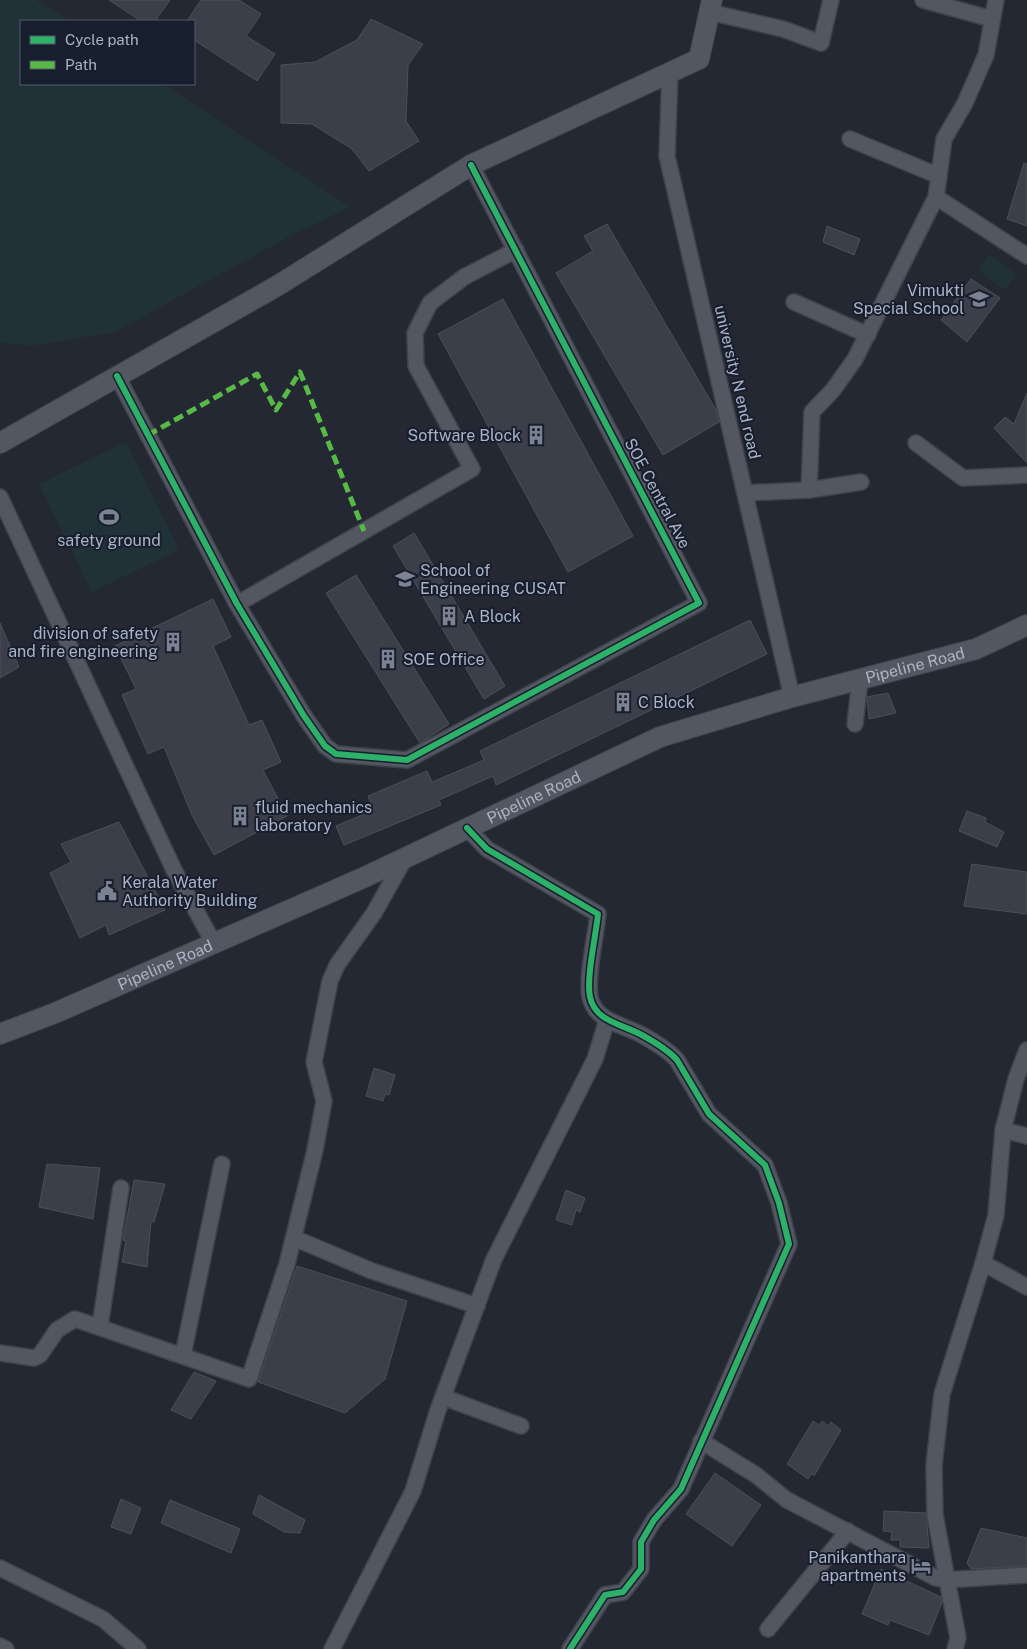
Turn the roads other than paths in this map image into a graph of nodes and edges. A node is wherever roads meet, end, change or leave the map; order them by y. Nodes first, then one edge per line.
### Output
1 (831, 0) edge
2 (923, 0) edge
3 (996, 0) edge
4 (710, 6) edge
5 (992, 19) junction
6 (670, 72) junction
7 (850, 139) dead end
8 (471, 165) junction
9 (939, 176) junction
10 (936, 197) junction
11 (516, 250) junction
12 (1027, 256) edge
13 (794, 302) dead end
14 (868, 335) junction
15 (117, 376) junction
16 (0, 443) edge
17 (916, 443) dead end
18 (1027, 476) edge
19 (861, 482) dead end
20 (809, 490) junction
21 (745, 493) junction
22 (0, 497) edge
23 (237, 604) junction
24 (1027, 625) edge
25 (860, 679) junction
26 (792, 697) junction
27 (855, 724) dead end
28 (467, 828) junction
29 (405, 858) junction
30 (213, 942) junction
31 (607, 1020) junction
32 (0, 1034) edge
33 (1027, 1050) edge
34 (1003, 1130) junction
35 (1027, 1136) edge
36 (222, 1164) dead end
37 (121, 1188) dead end
38 (294, 1238) junction
39 (983, 1263) junction
40 (1027, 1287) edge
41 (477, 1306) junction
42 (100, 1326) junction
43 (0, 1353) edge
44 (183, 1356) junction
45 (443, 1397) junction
46 (521, 1426) dead end
47 (701, 1441) junction
48 (848, 1531) junction
49 (0, 1568) edge
50 (1027, 1575) edge
51 (946, 1580) junction
52 (768, 1630) dead end
53 (0, 1646) edge
54 (6, 1649) edge
55 (138, 1649) edge
56 (332, 1649) edge
57 (570, 1649) edge
58 (955, 1649) edge

1 - 4 street
2 - 5 street
3 - 5 street
4 - 6 street
5 - 9 street
6 - 8 street
6 - 21 street, university N end road
7 - 9 street
8 - 11 street, SOE Central Ave
8 - 15 street
9 - 10 street
10 - 12 street
10 - 14 street
11 - 23 street
11 - 23 street, SOE Central Ave
13 - 14 street
14 - 20 street
15 - 16 street
15 - 23 street
17 - 18 street
19 - 20 street
20 - 21 street
21 - 26 street, university N end road
22 - 30 street
24 - 25 street, Pipeline Road
25 - 26 street, Pipeline Road
25 - 27 street
26 - 28 street, Pipeline Road
28 - 29 street, Pipeline Road
28 - 31 street
29 - 30 street, Pipeline Road
29 - 38 street
30 - 32 street, Pipeline Road
31 - 41 street
31 - 47 street
33 - 34 street
34 - 35 street
34 - 39 street
36 - 44 street
37 - 42 street
38 - 41 street
38 - 44 street
39 - 40 street
39 - 51 street
41 - 45 street
42 - 43 street
42 - 44 street
45 - 46 street
45 - 56 street
47 - 48 street
47 - 57 street
48 - 51 street
48 - 52 street
49 - 55 street
50 - 51 street
51 - 58 street
53 - 54 street

